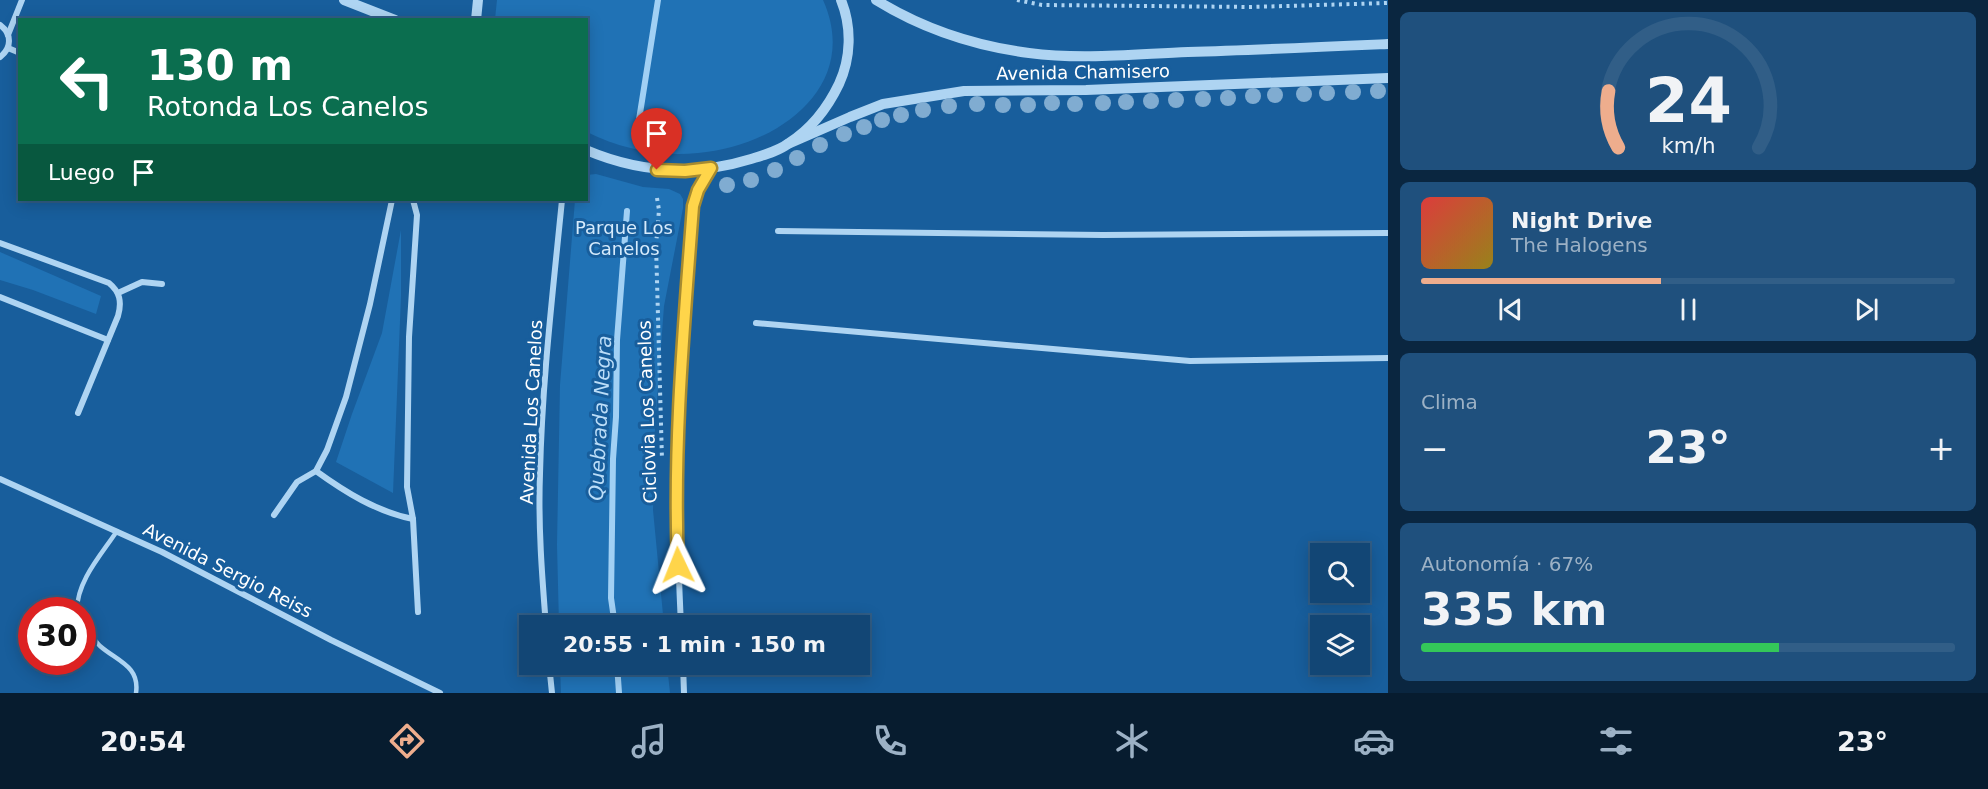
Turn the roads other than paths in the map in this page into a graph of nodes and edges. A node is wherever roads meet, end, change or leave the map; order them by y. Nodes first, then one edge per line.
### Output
1 (22, 0) edge
2 (344, 0) edge
3 (478, 0) edge
4 (841, 0) edge
5 (876, 0) edge
6 (390, 18) edge
7 (476, 18) edge
8 (0, 25) edge
9 (8, 35) junction
10 (1388, 44) edge
11 (8, 48) junction
12 (18, 52) edge
13 (0, 57) edge
14 (1388, 78) edge
15 (789, 144) junction
16 (588, 151) edge
17 (711, 168) junction
18 (392, 201) edge
19 (413, 201) edge
20 (562, 201) edge
21 (778, 231) dead end
22 (1388, 233) edge
23 (0, 243) edge
24 (162, 284) dead end
25 (118, 293) junction
26 (0, 297) edge
27 (756, 323) dead end
28 (108, 340) junction
29 (1388, 358) edge
30 (78, 413) dead end
31 (315, 471) junction
32 (0, 479) edge
33 (274, 515) dead end
34 (413, 519) junction
35 (117, 531) junction
36 (77, 597) edge
37 (418, 612) dead end
38 (545, 615) edge
39 (681, 615) edge
40 (96, 641) edge
41 (550, 675) edge
42 (683, 675) edge
43 (136, 693) edge
44 (440, 693) edge
45 (552, 693) edge
46 (684, 693) edge

1 - 9 street
2 - 6 street
3 - 7 street
4 - 15 street
5 - 10 street, Avenida Chamisero
8 - 9 street
9 - 11 street
11 - 12 street
11 - 13 street
14 - 15 street, Avenida Chamisero
15 - 17 street, Avenida Chamisero
16 - 17 street, Avenida Chamisero
17 - 39 street
18 - 31 street
19 - 34 street
20 - 38 street, Avenida Los Canelos
21 - 22 street
23 - 25 street
24 - 25 street
25 - 28 street
26 - 28 street
27 - 29 street
28 - 30 street
31 - 33 street
31 - 34 street
32 - 35 street, Avenida Sergio Reiss
34 - 37 street
35 - 36 lane
35 - 44 street, Avenida Sergio Reiss
40 - 43 lane
41 - 45 street
42 - 46 street

